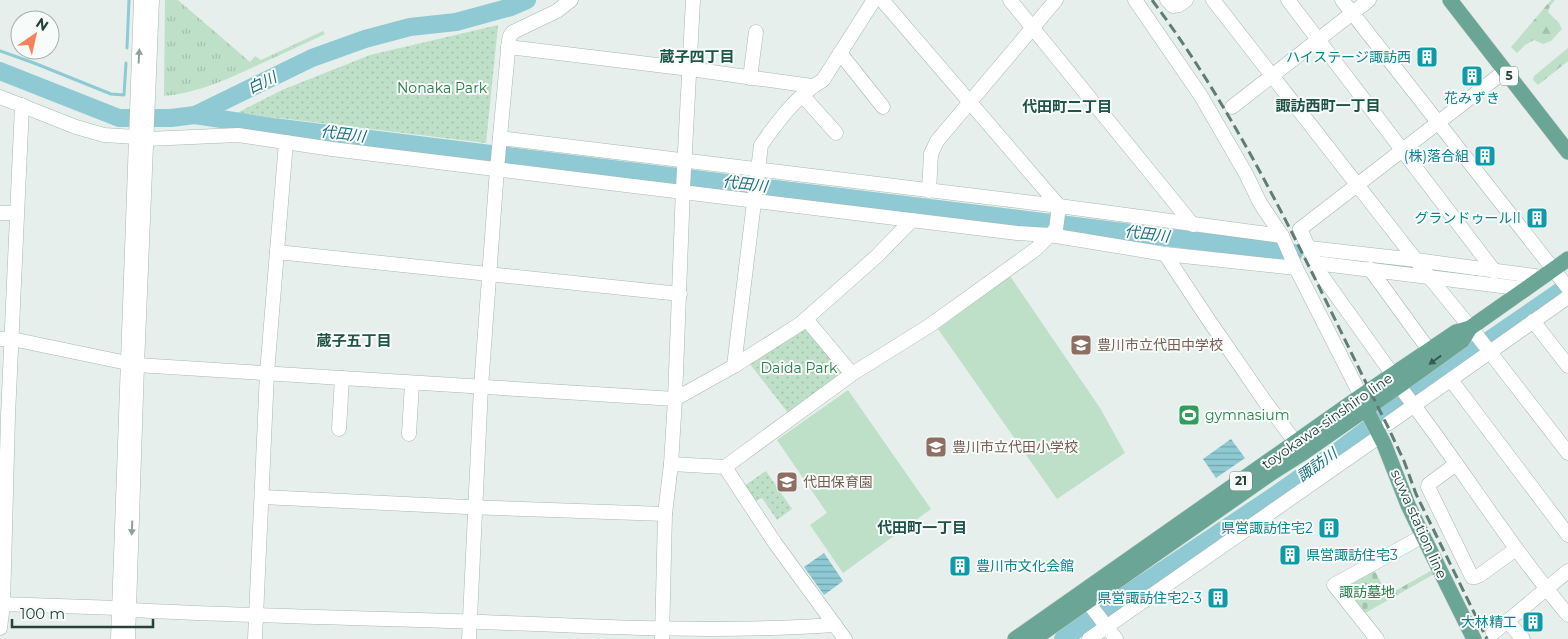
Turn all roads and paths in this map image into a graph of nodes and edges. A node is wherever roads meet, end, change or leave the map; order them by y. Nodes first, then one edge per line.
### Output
1 (141, 0) edge
2 (152, 0) edge
3 (571, 0) edge
4 (693, 0) edge
5 (874, 0) edge
6 (882, 0) edge
7 (1010, 0) edge
8 (1056, 0) edge
9 (1135, 0) edge
10 (1167, 0) edge
11 (1186, 0) edge
12 (1213, 0) edge
13 (1288, 0) edge
14 (1342, 0) edge
15 (1369, 0) edge
16 (1453, 1) edge
17 (1353, 13) junction
18 (1033, 28) junction
19 (756, 32) dead end
20 (1319, 40) junction
21 (508, 47) junction
22 (840, 53) junction
23 (690, 69) junction
24 (1505, 70) junction
25 (1273, 76) junction
26 (750, 78) junction
27 (808, 91) junction
28 (0, 96) edge
29 (969, 101) junction
30 (22, 105) junction
31 (142, 105) junction
32 (883, 107) dead end
33 (1232, 107) dead end
34 (1438, 123) junction
35 (836, 133) dead end
36 (141, 134) junction
37 (286, 142) junction
38 (500, 142) junction
39 (1402, 150) junction
40 (1568, 152) edge
41 (685, 164) junction
42 (497, 166) junction
43 (758, 172) junction
44 (1357, 184) junction
45 (683, 190) junction
46 (929, 191) junction
47 (755, 198) junction
48 (1058, 209) junction
49 (0, 213) edge
50 (16, 214) junction
51 (912, 220) junction
52 (1193, 225) junction
53 (1053, 232) junction
54 (277, 252) junction
55 (1289, 252) junction
56 (1165, 254) junction
57 (1312, 255) junction
58 (1568, 260) edge
59 (1423, 268) junction
60 (1370, 269) junction
61 (1495, 272) junction
62 (490, 274) junction
63 (1556, 279) edge
64 (1526, 289) junction
65 (680, 294) junction
66 (1568, 297) edge
67 (806, 319) junction
68 (1533, 321) junction
69 (1475, 333) junction
70 (6, 339) edge
71 (1429, 350) junction
72 (1489, 351) junction
73 (132, 364) junction
74 (734, 366) junction
75 (1568, 366) edge
76 (267, 373) junction
77 (852, 374) junction
78 (342, 378) junction
79 (1451, 380) junction
80 (412, 383) junction
81 (1398, 384) junction
82 (481, 387) junction
83 (675, 399) junction
84 (1414, 406) junction
85 (1365, 407) junction
86 (4, 416) edge
87 (339, 429) dead end
88 (1382, 430) junction
89 (409, 434) dead end
90 (1299, 448) junction
91 (1568, 453) edge
92 (670, 464) junction
93 (1456, 464) junction
94 (724, 467) junction
95 (262, 497) junction
96 (3, 505) edge
97 (475, 506) junction
98 (665, 514) junction
99 (1568, 535) edge
100 (1423, 536) junction
101 (1516, 549) junction
102 (1568, 571) edge
103 (1546, 589) junction
104 (1086, 601) junction
105 (1, 604) edge
106 (124, 609) junction
107 (1568, 615) edge
108 (256, 616) junction
109 (1507, 621) junction
110 (470, 622) junction
111 (835, 624) junction
112 (1104, 624) junction
113 (0, 628) edge
114 (1493, 632) dead end
115 (662, 634) edge
116 (118, 639) edge
117 (128, 639) edge
118 (255, 639) edge
119 (469, 639) edge
120 (845, 639) edge
121 (1015, 639) edge
122 (1034, 639) edge
123 (1089, 639) edge
124 (1116, 639) edge
125 (1377, 639) edge
126 (1474, 639) edge
127 (1522, 639) edge

31 -> 1 street
2 - 31 street
3 - 21 street
4 - 23 street
5 - 22 street
6 - 29 street
7 - 18 street
8 - 18 street
9 - 55 street
10 - 11 street
12 - 25 street
13 - 20 street
14 - 17 street
15 - 17 street
16 - 24 main road, 5
17 - 20 street
17 - 34 street
18 - 29 street
18 - 52 street
19 - 26 street
20 - 25 street
20 - 39 street
21 - 23 street
21 - 38 street
22 - 27 street
22 - 32 street
23 - 26 street
23 - 41 street
24 - 34 street
24 - 40 main road, 5
25 - 33 street
25 - 44 street
26 - 27 street
27 - 35 street
27 - 43 street
28 - 30 street
29 - 46 street
29 - 48 street
30 - 36 street
30 - 50 street
31 - 36 street
34 - 39 street
34 - 63 street
36 - 37 street
36 - 73 street
37 - 42 street
37 - 54 street
38 - 41 street
38 - 42 street
39 - 44 street
39 - 61 street
41 - 43 street
41 - 45 street
42 - 45 street
42 - 62 street
43 - 46 street
43 - 47 street
44 - 57 street
44 - 59 street
45 - 47 street
45 - 65 street
46 - 48 street
47 - 51 street
47 - 74 street
48 - 52 street
48 - 53 street
49 - 50 street
50 - 70 street
51 - 53 street
51 - 67 street
52 - 55 street
53 - 56 street
53 - 77 street
54 - 62 street
54 - 76 street
55 - 56 street
55 - 85 street
56 - 90 street
57 - 59 street
57 - 60 street
57 - 81 street
58 - 63 main road, toyokawa-sinshiro line / 21
59 - 60 street
59 - 61 street
59 - 64 street
59 - 69 street
60 - 71 street
61 - 63 street
62 - 65 street
62 - 82 street
63 - 64 main road, toyokawa-sinshiro line / 21
64 - 69 main road, toyokawa-sinshiro line / 21
65 - 83 street
66 - 68 street
67 - 74 street
67 - 77 street
68 - 72 street
68 - 75 street
69 - 71 main road, toyokawa-sinshiro line / 21
69 - 72 street
69 -> 81 main road, toyokawa-sinshiro line / 21
70 - 73 street
70 - 86 street
71 - 81 main road, toyokawa-sinshiro line / 21
72 - 79 street
72 - 91 street
73 - 76 street
73 - 106 street
74 - 83 street
76 - 78 street
76 - 95 street
77 - 94 street
78 - 80 street
78 - 87 street
79 - 84 street
79 - 99 street
80 - 82 street
80 - 89 street
81 - 84 street
81 - 85 main road, toyokawa-sinshiro line / 21
82 - 83 street
82 - 97 street
83 - 92 street
84 - 88 street
84 - 93 street
85 - 88 main road, suwa station line
85 - 90 main road, toyokawa-sinshiro line / 21
86 - 96 street
88 - 100 main road, suwa station line
88 - 112 street
90 - 104 main road, toyokawa-sinshiro line / 21
92 - 94 street
92 - 98 street
93 - 101 street
93 - 101 street
94 - 111 street
95 - 97 street
95 - 108 street
96 - 105 street
97 - 98 street
97 - 110 street
98 - 115 street
100 - 125 street
100 - 126 main road, suwa station line
101 - 103 street
102 - 103 street
103 - 107 street
103 - 109 street
104 - 112 street
104 - 121 main road, toyokawa-sinshiro line / 21
104 - 122 main road, toyokawa-sinshiro line / 21
105 - 106 street
105 - 113 street
106 - 108 street
106 - 116 street
106 - 117 street
108 - 110 street
108 - 118 street
109 - 114 street
109 - 127 street
110 - 115 street
110 - 119 street
111 - 115 street
111 - 120 street
112 - 123 street
112 - 124 street

